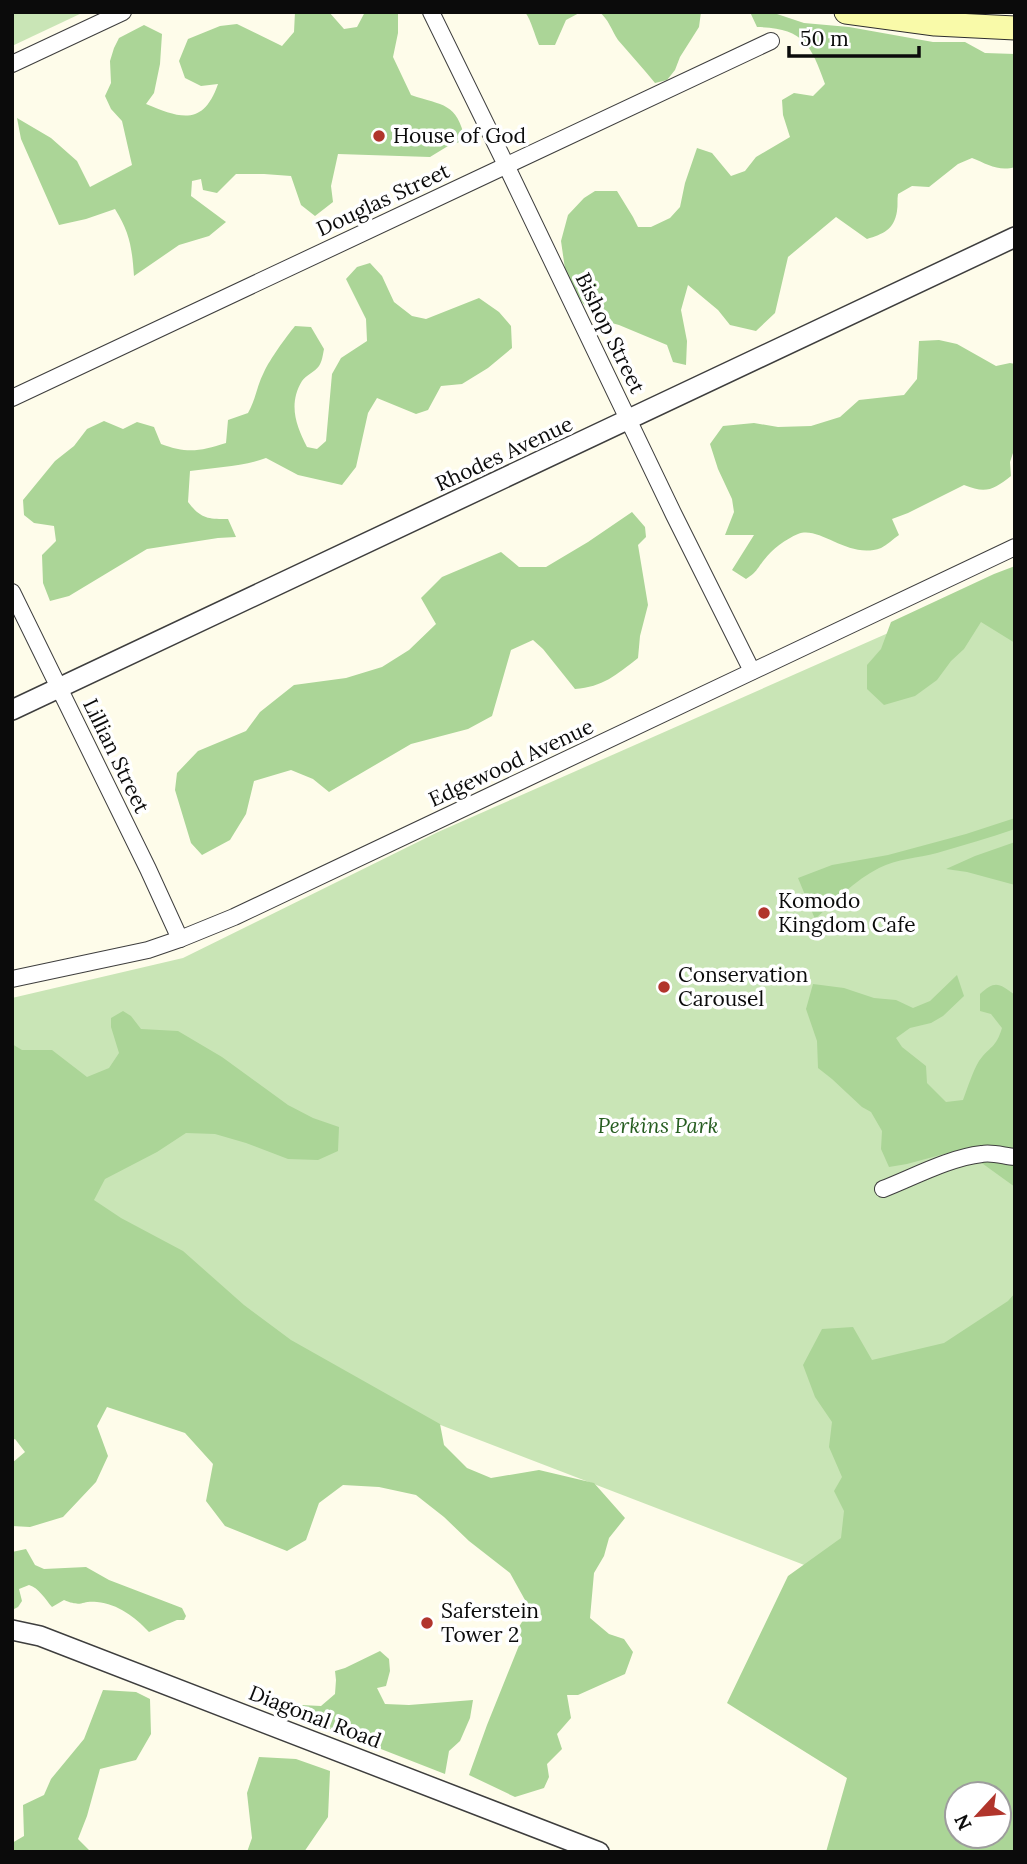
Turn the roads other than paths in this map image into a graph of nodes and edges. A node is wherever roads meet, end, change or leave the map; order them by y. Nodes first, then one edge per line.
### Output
1 (123, 12) edge
2 (431, 12) edge
3 (846, 12) edge
4 (103, 17) edge
5 (1015, 28) edge
6 (771, 41) dead end
7 (12, 64) edge
8 (506, 165) junction
9 (1015, 237) edge
10 (12, 398) edge
11 (629, 420) junction
12 (1015, 547) edge
13 (12, 593) edge
14 (752, 671) junction
15 (59, 687) junction
16 (12, 710) edge
17 (180, 939) junction
18 (12, 979) edge
19 (1015, 1157) edge
20 (883, 1189) dead end
21 (12, 1630) edge
22 (599, 1852) edge

1 - 4 street
2 - 8 street, Bishop Street
3 - 5 main road
4 - 7 street
6 - 8 street, Douglas Street
8 - 10 street, Douglas Street
8 - 11 street, Bishop Street
9 - 11 street, Rhodes Avenue
11 - 14 street, Bishop Street
11 - 15 street, Rhodes Avenue
12 - 14 street, Edgewood Avenue
13 - 15 street, Lillian Street
14 - 17 street, Edgewood Avenue
15 - 16 street, Rhodes Avenue
15 - 17 street, Lillian Street
17 - 18 street, Edgewood Avenue
19 - 20 street
21 - 22 street, Diagonal Road

